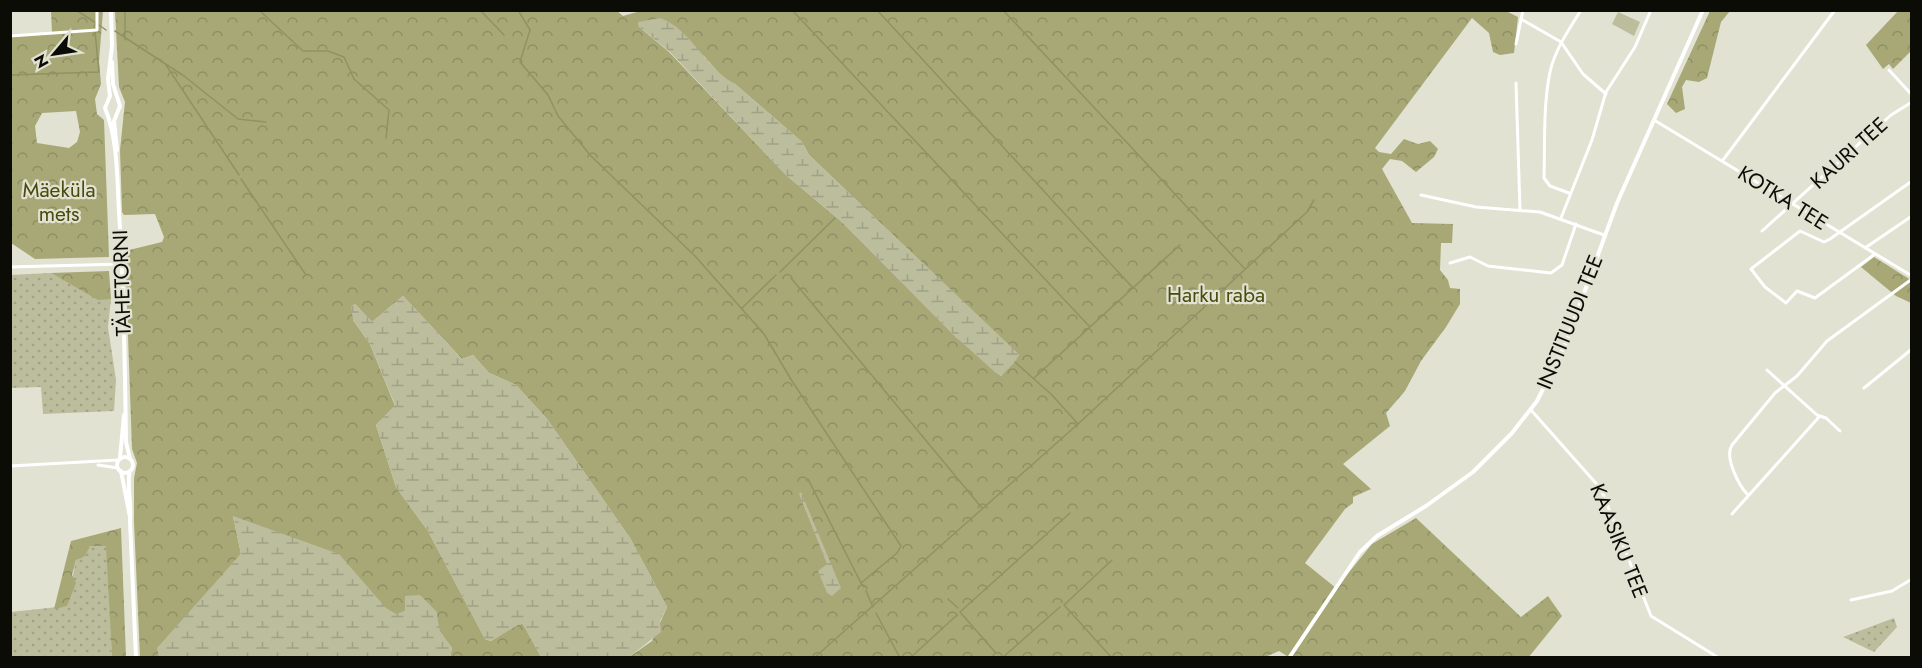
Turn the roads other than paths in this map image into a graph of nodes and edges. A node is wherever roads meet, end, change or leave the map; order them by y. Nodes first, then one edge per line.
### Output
1 (97, 10) edge
2 (111, 10) edge
3 (1523, 10) edge
4 (1581, 10) edge
5 (1651, 10) edge
6 (1703, 10) edge
7 (1835, 10) edge
8 (1521, 19) junction
9 (10, 36) edge
10 (1561, 42) junction
11 (1516, 44) dead end
12 (112, 46) junction
13 (1888, 70) dead end
14 (1516, 83) dead end
15 (1605, 94) junction
16 (1911, 95) edge
17 (108, 100) junction
18 (117, 100) junction
19 (1911, 102) edge
20 (107, 113) junction
21 (117, 114) junction
22 (1654, 120) junction
23 (116, 158) junction
24 (1723, 160) junction
25 (1911, 181) edge
26 (1569, 194) junction
27 (1421, 195) dead end
28 (1792, 203) junction
29 (1520, 210) junction
30 (1911, 216) edge
31 (1561, 218) junction
32 (1576, 224) junction
33 (1762, 231) dead end
34 (1839, 232) junction
35 (1604, 235) junction
36 (1865, 248) junction
37 (1875, 254) junction
38 (1450, 262) dead end
39 (122, 264) junction
40 (10, 267) edge
41 (1911, 278) edge
42 (1911, 349) edge
43 (1767, 370) dead end
44 (1784, 386) junction
45 (1864, 388) dead end
46 (125, 408) junction
47 (1531, 410) junction
48 (1820, 417) junction
49 (1840, 431) dead end
50 (119, 459) junction
51 (130, 459) junction
52 (87, 464) junction
53 (10, 466) edge
54 (119, 470) junction
55 (130, 471) junction
56 (1748, 495) junction
57 (1731, 514) dead end
58 (130, 521) junction
59 (1911, 579) edge
60 (1851, 600) dead end
61 (136, 657) edge
62 (1289, 657) edge
63 (1719, 657) edge

1 - 9 street
2 - 12 street
3 - 8 street
4 - 10 street
5 - 15 street
6 - 22 street, INSTITUUDI TEE
7 - 24 street
8 - 10 street
8 - 11 street
10 - 15 street
10 - 26 street
12 - 17 street
12 - 18 street
13 - 16 street
14 - 29 street
15 - 26 street
17 - 18 street
17 - 20 street
18 - 21 street
19 - 28 street, KAURI TEE
20 - 21 street
20 - 23 street, TÄHETORNI
21 - 23 street, TÄHETORNI
22 - 24 street, KOTKA TEE
22 - 35 street, INSTITUUDI TEE
23 - 39 street, TÄHETORNI
24 - 28 street, KOTKA TEE
25 - 34 street
26 - 31 street
27 - 29 street
28 - 33 street, KAURI TEE
28 - 34 street, KOTKA TEE
29 - 31 street
30 - 36 street
31 - 32 street
32 - 35 street
32 - 38 street
34 - 36 street, KOTKA TEE
34 - 37 street
35 - 47 street, INSTITUUDI TEE
36 - 37 street, KOTKA TEE
37 - 41 street, KOTKA TEE
39 - 40 street
39 - 46 street, TÄHETORNI
41 - 44 street
42 - 45 street
43 - 44 street
44 - 48 street
44 - 56 street
46 - 50 street, TÄHETORNI
46 - 51 street, TÄHETORNI
47 - 62 street, INSTITUUDI TEE
47 - 63 street, KAASIKU TEE
48 - 49 street
48 - 56 street
50 - 51 street
50 - 52 street
50 - 54 street, TÄHETORNI
51 - 55 street, TÄHETORNI
52 - 53 street
52 - 54 street
54 - 55 street
54 - 58 street
55 - 58 street
56 - 57 street
58 - 61 street
59 - 60 street

